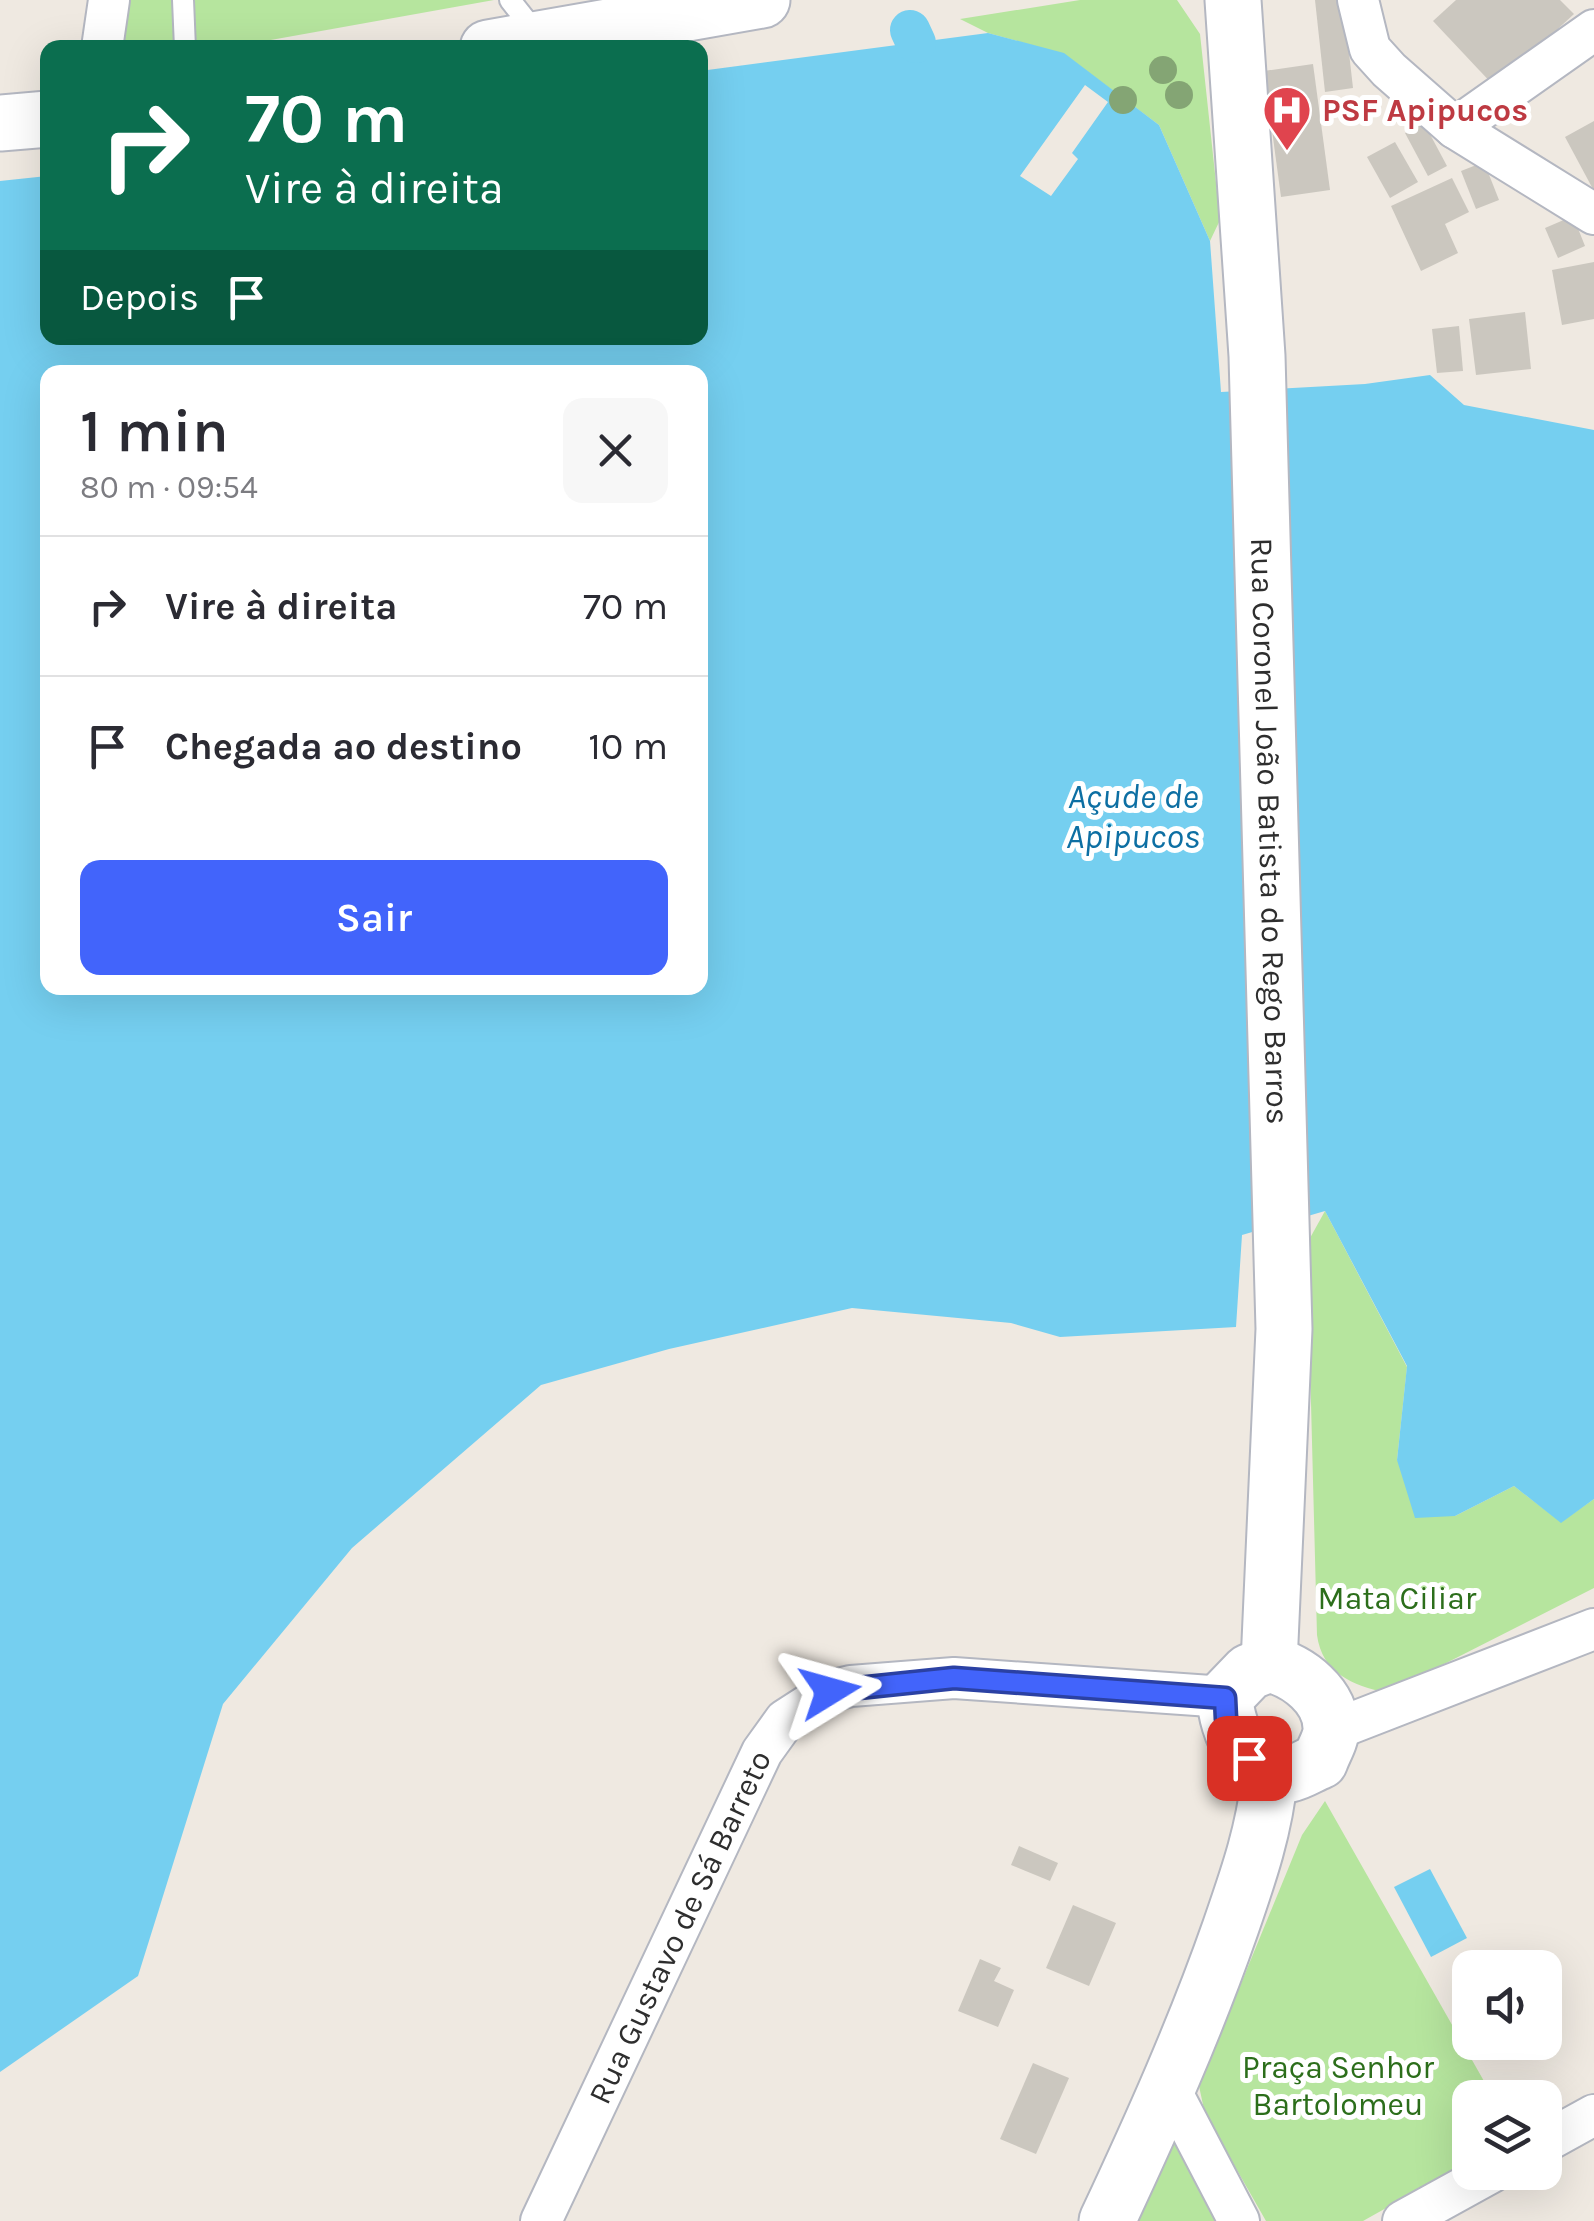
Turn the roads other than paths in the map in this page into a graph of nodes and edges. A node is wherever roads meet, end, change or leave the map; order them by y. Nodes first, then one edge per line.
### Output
1 (109, 0) edge
2 (183, 0) edge
3 (762, 0) edge
4 (1233, 0) edge
5 (1358, 0) edge
6 (513, 29) edge
7 (1594, 30) edge
8 (103, 40) edge
9 (185, 40) edge
10 (40, 120) edge
11 (0, 123) edge
12 (1456, 128) junction
13 (1594, 214) edge
14 (1594, 1630) edge
15 (1269, 1664) junction
16 (1225, 1698) junction
17 (1332, 1731) junction
18 (1270, 1774) junction
19 (1169, 2087) junction
20 (1594, 2115) edge
21 (1562, 2133) edge
22 (1459, 2190) edge
23 (541, 2221) edge
24 (1107, 2221) edge
25 (1239, 2221) edge
26 (1403, 2221) edge

1 - 8 street
2 - 9 lane
3 - 6 street
4 - 15 street, Rua Coronel João Batista do Rego Barros
5 - 12 street
7 - 12 street
10 - 11 street
12 - 13 street
14 - 17 street
15 - 16 street
15 - 17 street
16 - 18 street
16 - 23 street, Rua Gustavo de Sá Barreto
17 - 18 street
18 - 19 street
19 - 24 street
19 - 25 street
20 - 21 street
22 - 26 street

